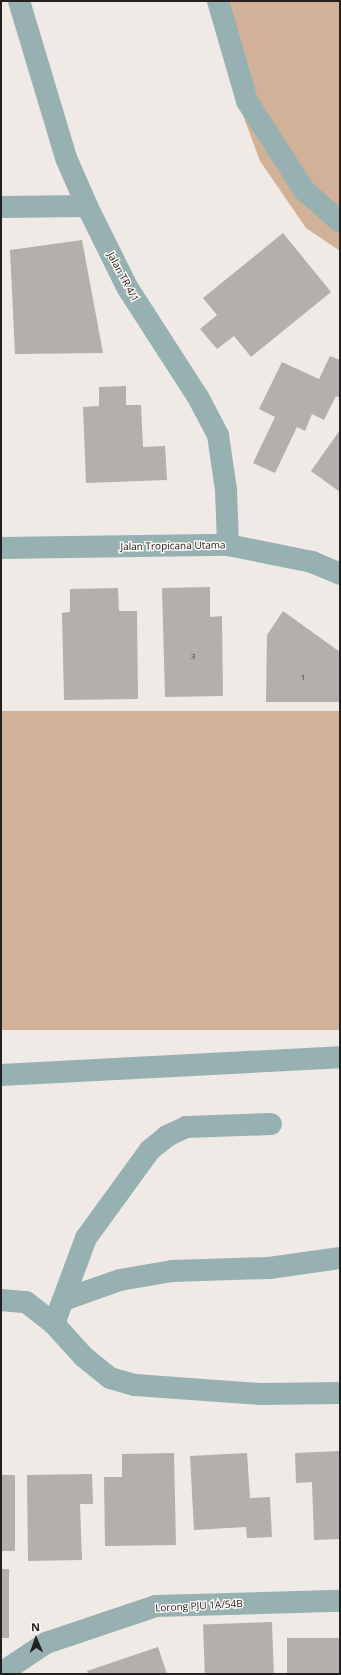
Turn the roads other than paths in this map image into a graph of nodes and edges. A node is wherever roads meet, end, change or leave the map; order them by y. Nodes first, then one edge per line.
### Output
1 (19, 1) edge
2 (218, 1) edge
3 (87, 206) junction
4 (1, 207) edge
5 (340, 222) edge
6 (228, 545) junction
7 (1, 548) edge
8 (340, 574) edge
9 (340, 1057) edge
10 (1, 1075) edge
11 (271, 1124) dead end
12 (340, 1258) edge
13 (1, 1300) edge
14 (63, 1300) junction
15 (54, 1324) junction
16 (340, 1393) edge
17 (340, 1601) edge
18 (1, 1673) edge

1 - 3 street, Jalan TR 4/1
2 - 5 street
3 - 4 street
3 - 6 street, Jalan TR 4/1
6 - 7 street, Jalan Tropicana Utama
6 - 8 street, Jalan Tropicana Utama
9 - 10 street
11 - 14 street
12 - 14 street
13 - 15 street
14 - 15 street
15 - 16 street
17 - 18 street, Lorong PJU 1A/54B

